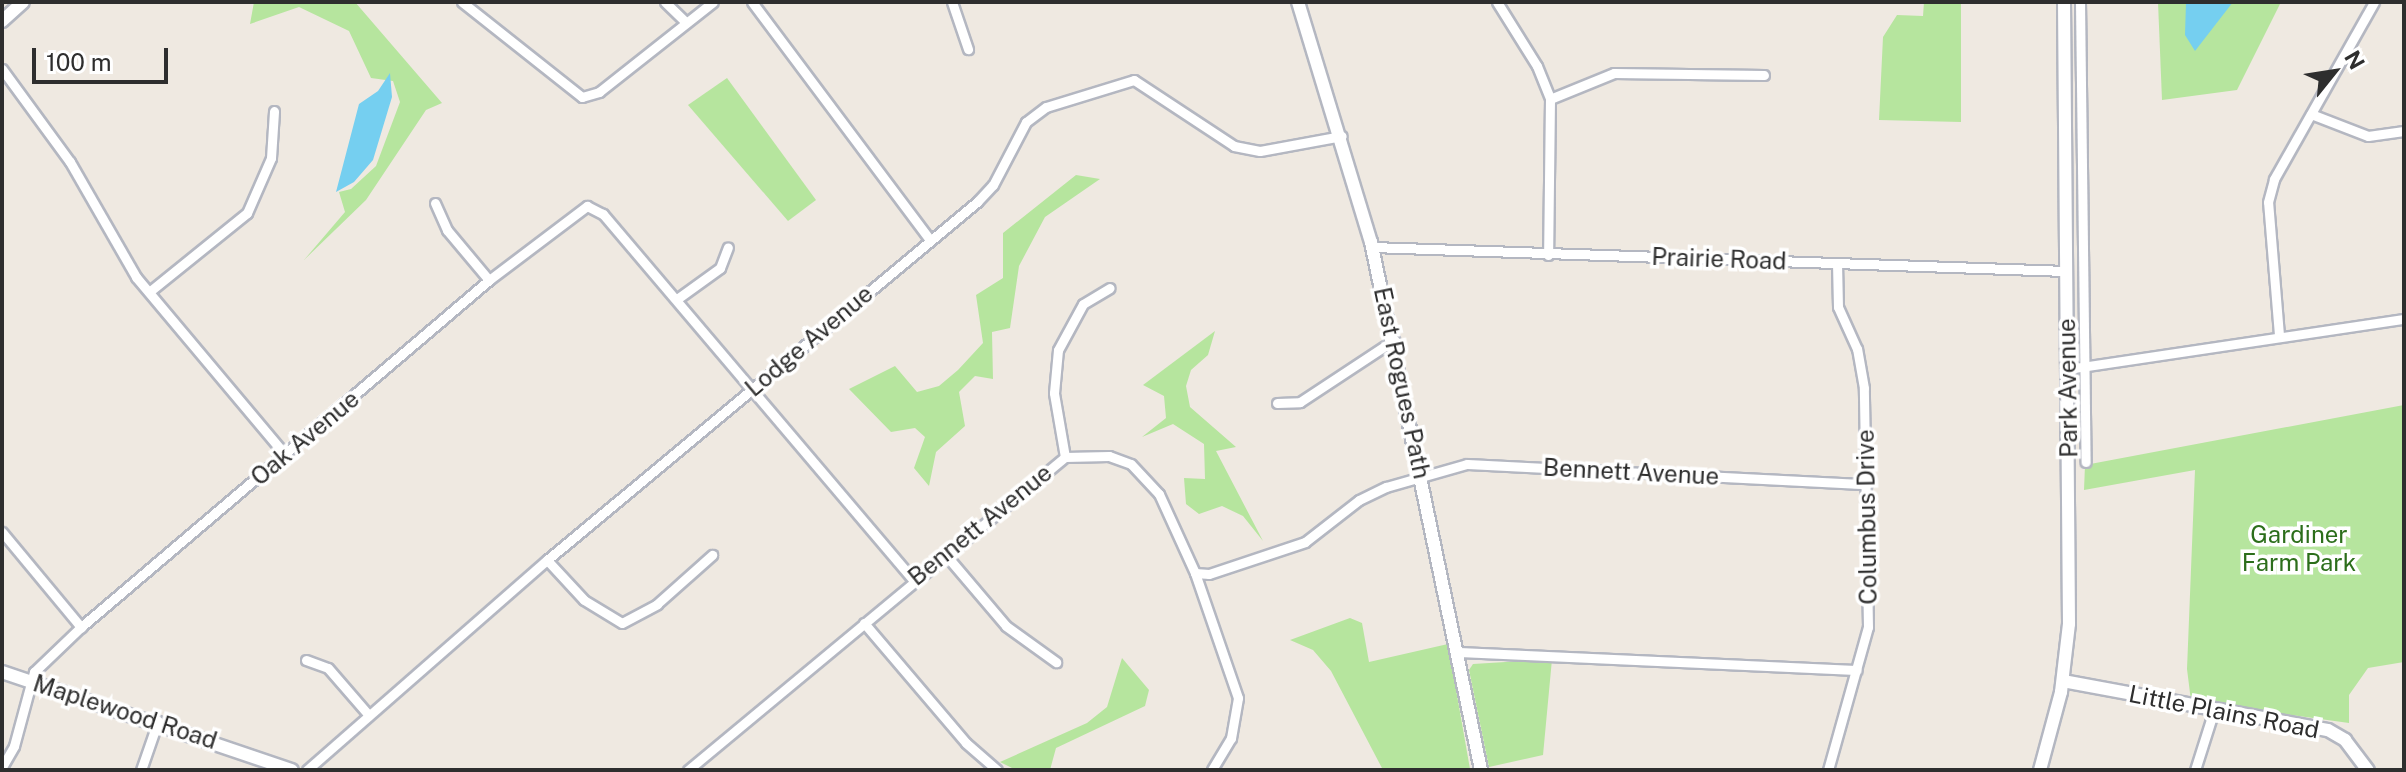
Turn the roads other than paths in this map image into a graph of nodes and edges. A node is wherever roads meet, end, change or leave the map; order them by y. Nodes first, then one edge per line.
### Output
1 (23, 2) edge
2 (462, 2) edge
3 (665, 2) edge
4 (713, 2) edge
5 (752, 2) edge
6 (952, 2) edge
7 (1298, 2) edge
8 (1497, 2) edge
9 (2064, 2) edge
10 (2080, 2) edge
11 (2374, 2) edge
12 (2, 21) edge
13 (686, 22) junction
14 (968, 49) dead end
15 (2, 69) edge
16 (1764, 75) dead end
17 (1550, 99) junction
18 (274, 111) dead end
19 (2311, 114) junction
20 (2404, 131) edge
21 (1342, 136) junction
22 (435, 203) dead end
23 (929, 239) junction
24 (728, 247) dead end
25 (1372, 247) junction
26 (1548, 255) junction
27 (1837, 263) junction
28 (2066, 271) junction
29 (489, 280) junction
30 (1110, 288) dead end
31 (149, 292) junction
32 (677, 299) junction
33 (2404, 319) edge
34 (2279, 335) junction
35 (1394, 340) junction
36 (2087, 368) junction
37 (2068, 369) junction
38 (750, 391) junction
39 (1277, 403) dead end
40 (286, 456) junction
41 (1065, 457) junction
42 (2086, 462) dead end
43 (1421, 475) junction
44 (1867, 484) junction
45 (2, 532) edge
46 (945, 554) junction
47 (712, 555) dead end
48 (547, 560) junction
49 (1195, 573) junction
50 (913, 580) junction
51 (864, 623) junction
52 (81, 627) junction
53 (1458, 652) junction
54 (306, 660) dead end
55 (1056, 662) dead end
56 (1857, 670) junction
57 (2, 672) edge
58 (31, 681) junction
59 (2063, 681) junction
60 (2214, 710) junction
61 (367, 713) junction
62 (158, 721) junction
63 (2, 767) edge
64 (1215, 769) edge
65 (141, 770) edge
66 (292, 770) edge
67 (307, 770) edge
68 (688, 770) edge
69 (997, 770) edge
70 (1481, 770) edge
71 (1828, 770) edge
72 (2040, 770) edge
73 (2195, 770) edge
74 (2368, 770) edge

1 - 12 street
2 - 13 street
3 - 13 street
4 - 13 street
5 - 23 street
6 - 14 street
7 - 21 street, East Rogues Path
8 - 17 street
9 - 28 street, Park Avenue
10 - 36 street
11 - 19 street
15 - 31 street
16 - 17 street
17 - 26 street
18 - 31 street
19 - 20 street
19 - 34 street
21 - 23 street, Lodge Avenue
21 - 25 street, East Rogues Path
22 - 29 street
23 - 38 street, Lodge Avenue
24 - 32 street
25 - 26 street, Prairie Road
25 - 35 street, East Rogues Path
26 - 27 street, Prairie Road
27 - 28 street, Prairie Road
27 - 44 street, Columbus Drive
28 - 37 street, Park Avenue
29 - 32 street, Oak Avenue
29 - 40 street, Oak Avenue
30 - 41 street
31 - 40 street
32 - 38 street
33 - 34 street
34 - 36 street
35 - 39 street
35 - 43 street, East Rogues Path
36 - 37 street
36 - 42 street
37 - 59 street, Park Avenue
38 - 48 street, Lodge Avenue
38 - 50 street
40 - 52 street, Oak Avenue
41 - 46 street, Bennett Avenue
41 - 49 street, Bennett Avenue
43 - 44 street, Bennett Avenue
43 - 49 street, Bennett Avenue
43 - 53 street, East Rogues Path
44 - 56 street, Columbus Drive
45 - 52 street
46 - 50 street, Bennett Avenue
46 - 55 street
47 - 48 street
48 - 61 street, Lodge Avenue
49 - 64 street
50 - 51 street, Bennett Avenue
51 - 68 street, Bennett Avenue
51 - 69 street
52 - 58 street, Oak Avenue
53 - 56 street
53 - 70 street, East Rogues Path
54 - 61 street
56 - 71 street, Columbus Drive
57 - 58 street, Maplewood Road
58 - 62 street, Maplewood Road
58 - 63 street
59 - 60 street, Little Plains Road
59 - 72 street, Park Avenue
60 - 73 street
60 - 74 street, Little Plains Road
61 - 67 street, Lodge Avenue
62 - 65 street
62 - 66 street, Maplewood Road

